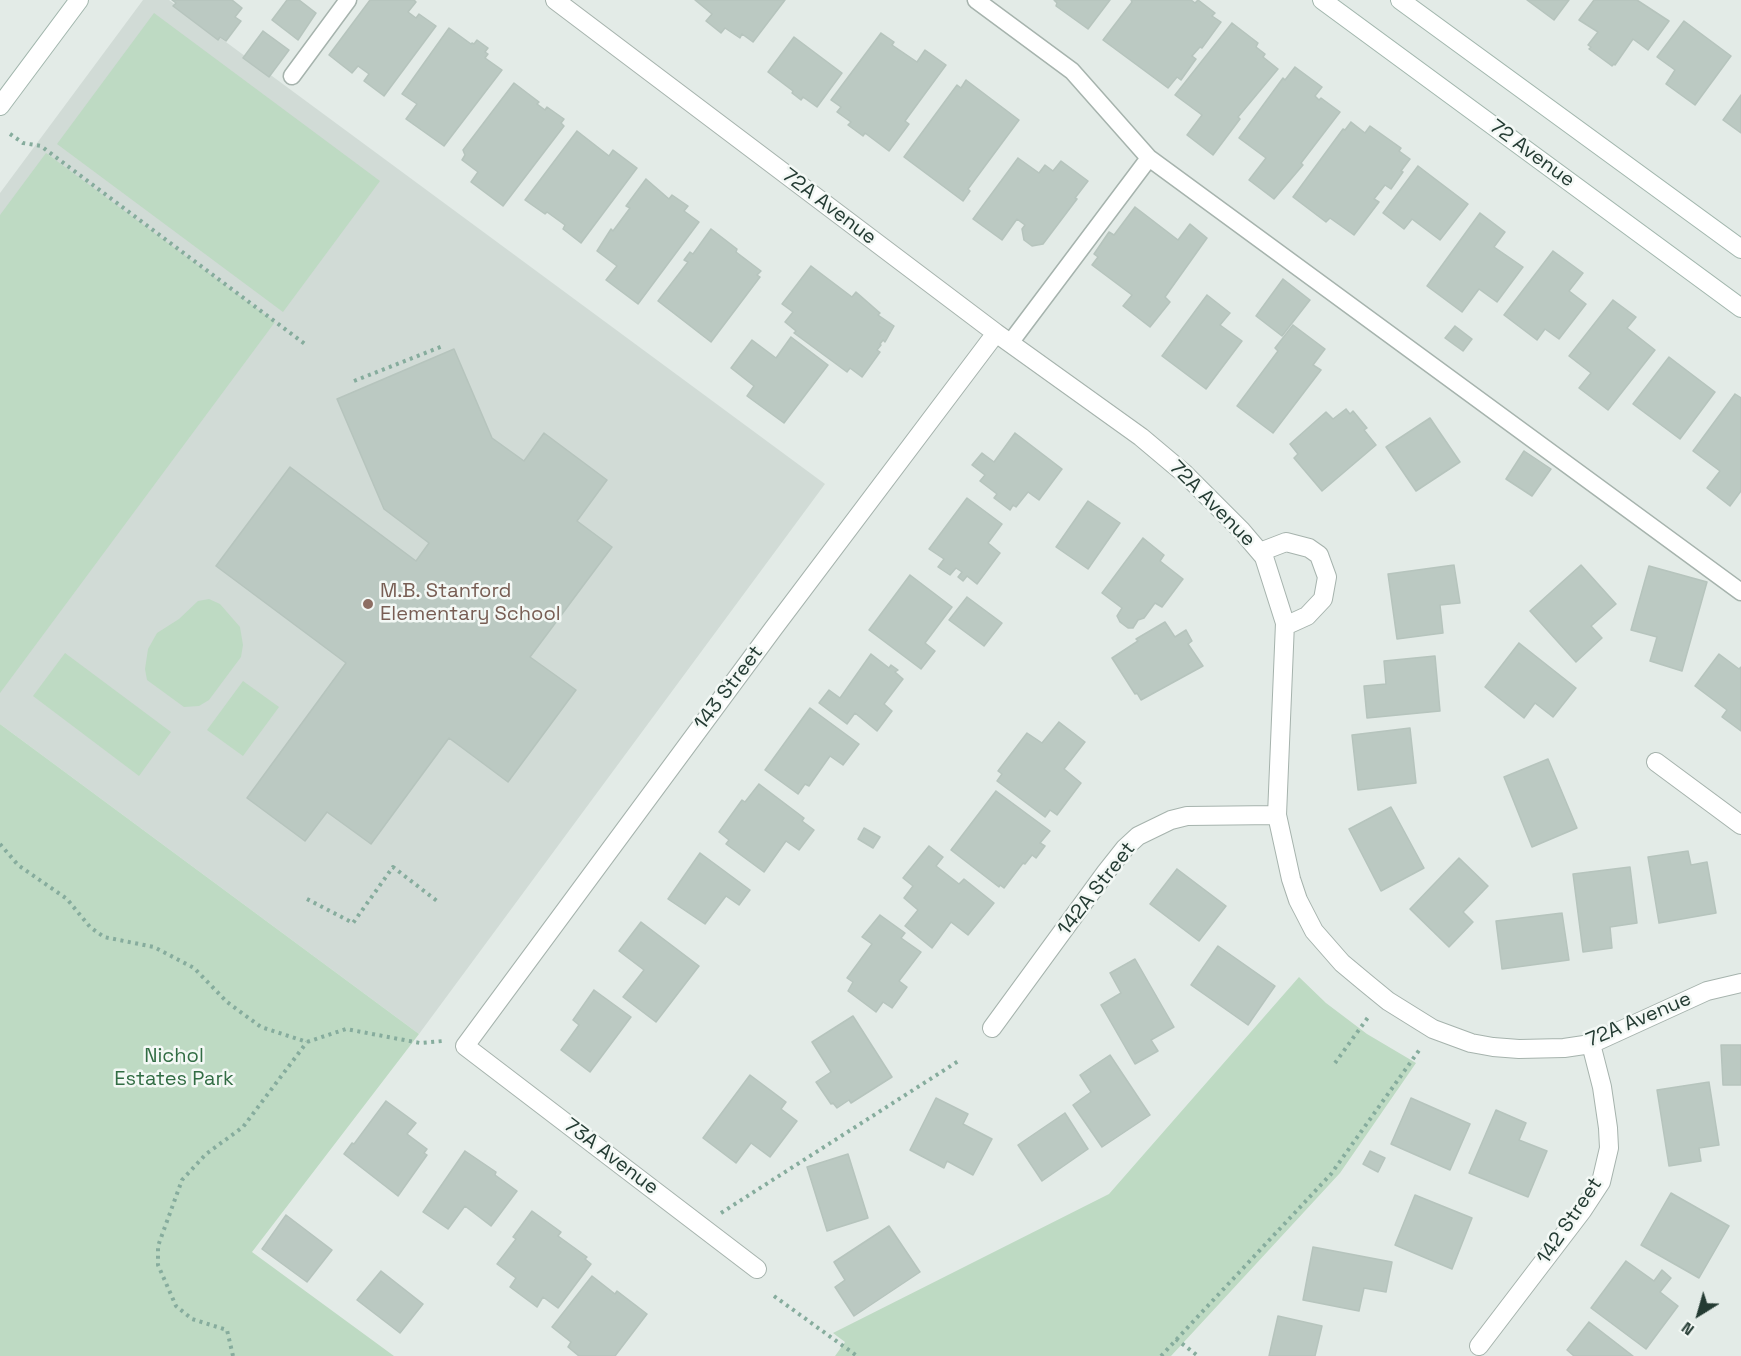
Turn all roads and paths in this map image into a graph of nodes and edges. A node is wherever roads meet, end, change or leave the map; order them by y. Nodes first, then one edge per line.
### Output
1 (79, 0) edge
2 (348, 0) edge
3 (555, 0) edge
4 (976, 0) edge
5 (1322, 0) edge
6 (1400, 0) edge
7 (291, 75) dead end
8 (0, 106) edge
9 (10, 134) dead end
10 (1149, 158) junction
11 (1741, 249) edge
12 (1741, 308) edge
13 (1003, 338) junction
14 (305, 344) dead end
15 (443, 346) dead end
16 (354, 381) dead end
17 (1260, 552) junction
18 (1741, 592) edge
19 (1285, 626) junction
20 (1656, 762) dead end
21 (1277, 815) junction
22 (1741, 825) edge
23 (0, 844) edge
24 (307, 899) dead end
25 (437, 901) dead end
26 (1741, 983) edge
27 (1369, 1016) dead end
28 (992, 1028) dead end
29 (444, 1041) dead end
30 (307, 1042) junction
31 (1591, 1044) junction
32 (465, 1046) joint
33 (1420, 1048) dead end
34 (960, 1060) dead end
35 (1335, 1063) dead end
36 (715, 1216) dead end
37 (757, 1269) dead end
38 (774, 1296) dead end
39 (1176, 1340) junction
40 (1479, 1346) dead end
41 (232, 1356) edge
42 (857, 1356) edge
43 (1161, 1356) edge
44 (1198, 1356) edge

1 - 8 street
2 - 7 lane
3 - 13 street, 72A Avenue
4 - 10 lane
5 - 12 street, 72 Avenue
6 - 11 street
9 - 14 path
10 - 13 lane
10 - 18 lane
13 - 17 street, 72A Avenue
13 - 32 street, 143 Street
15 - 16 path
17 - 19 street, 72A Avenue
17 - 19 street
19 - 21 street, 72A Avenue
20 - 22 street
21 - 28 street, 142A Street
21 - 31 street, 72A Avenue
23 - 30 path
24 - 25 path
26 - 31 street, 72A Avenue
27 - 35 path
29 - 30 path
30 - 41 path
31 - 40 street, 142 Street
32 - 37 street, 73A Avenue
33 - 39 path
34 - 36 path
38 - 42 path
39 - 43 path
39 - 44 path

